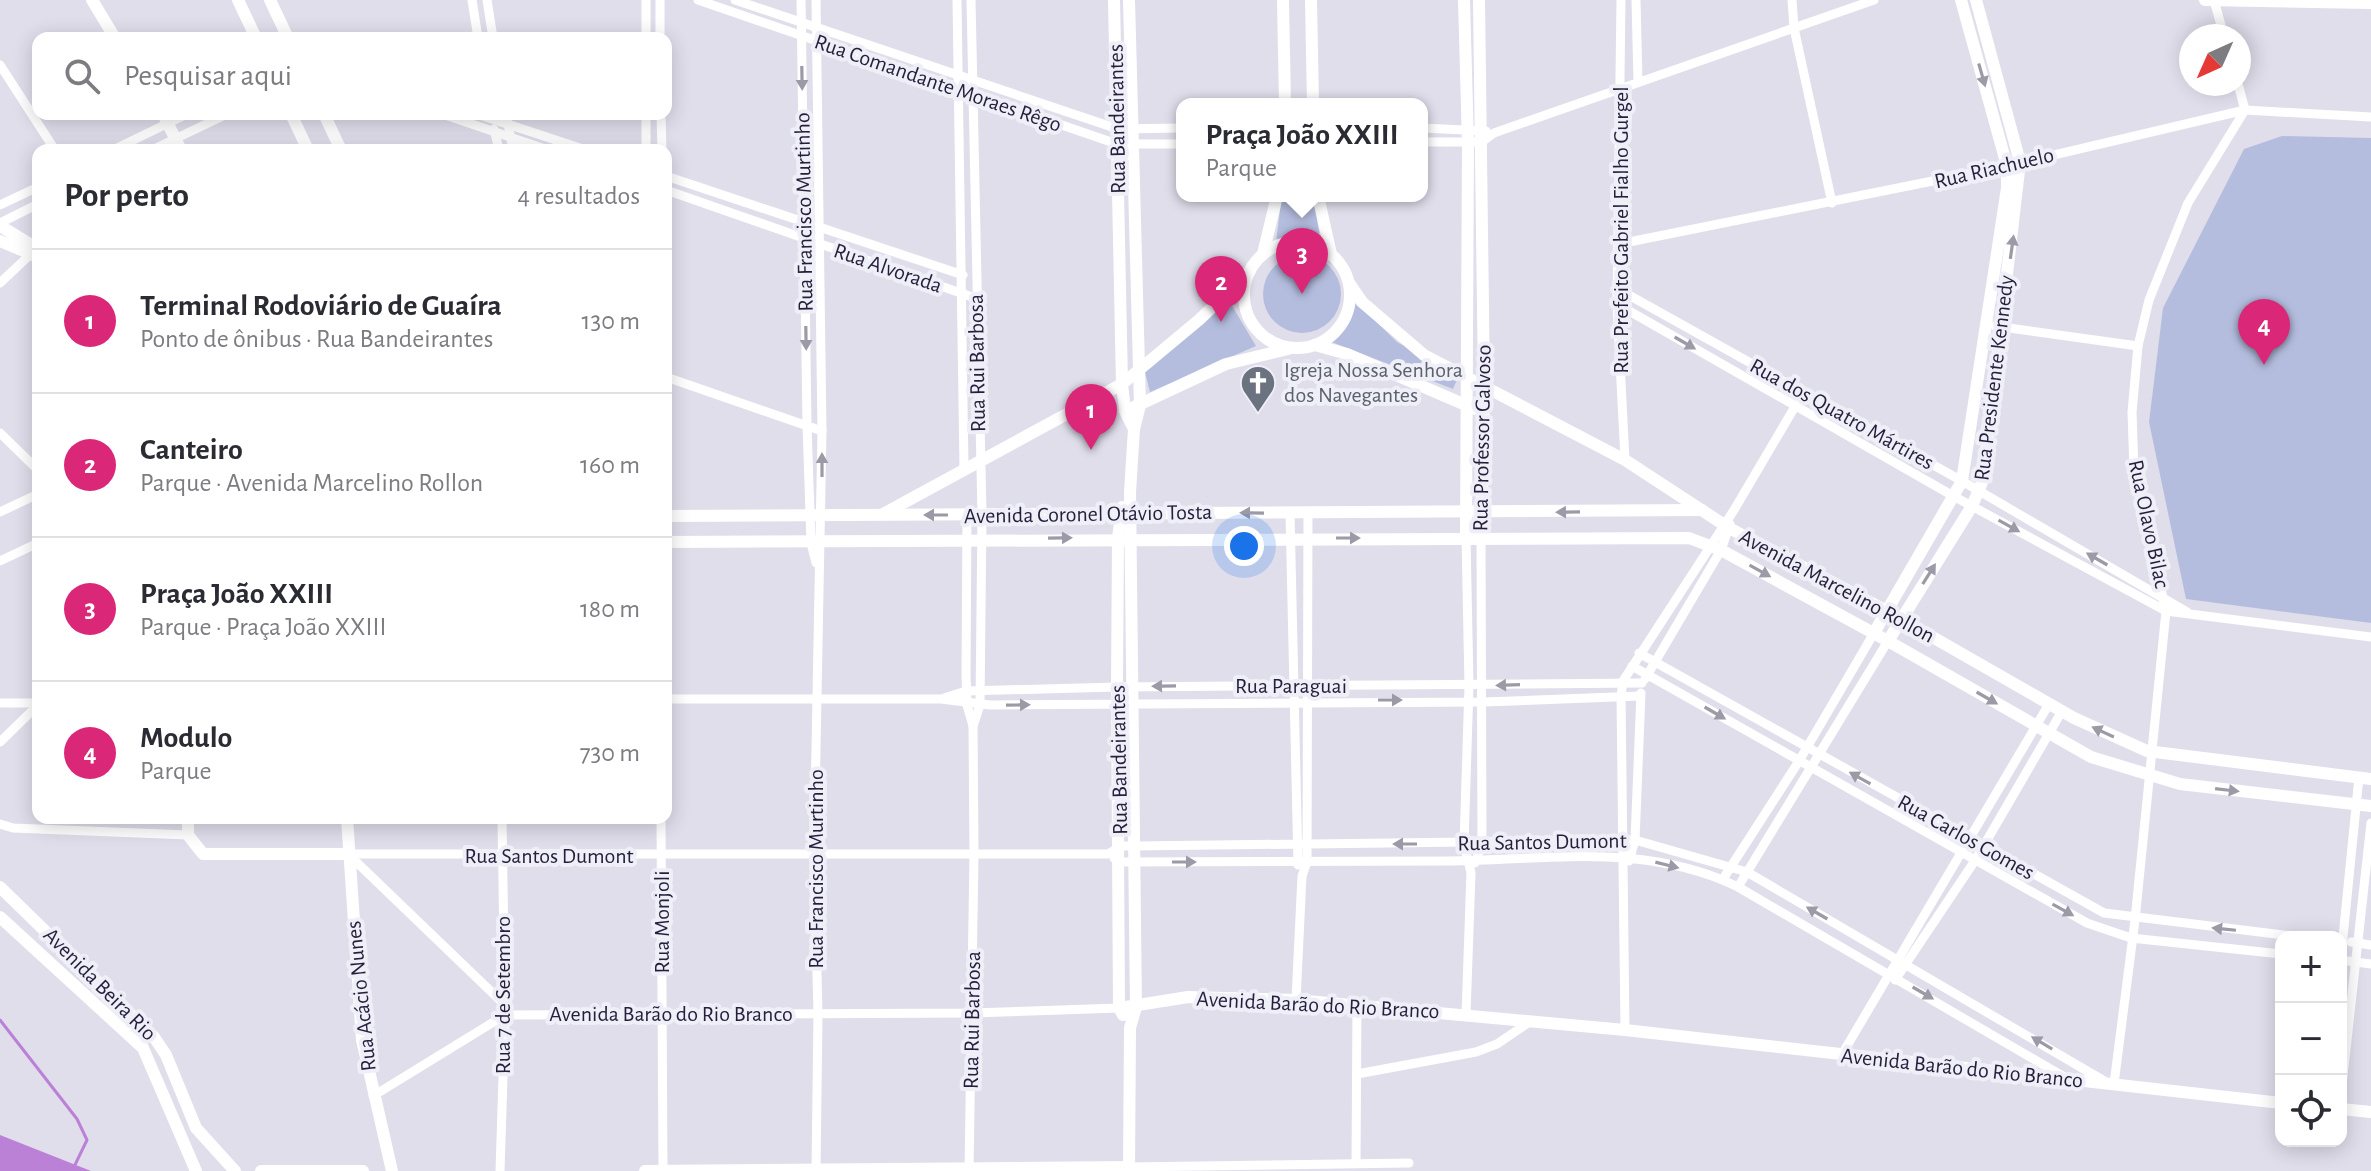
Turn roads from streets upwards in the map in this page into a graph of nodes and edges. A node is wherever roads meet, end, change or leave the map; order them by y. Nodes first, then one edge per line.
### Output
1 (92, 0) edge
2 (238, 0) edge
3 (270, 0) edge
4 (472, 0) edge
5 (487, 0) edge
6 (646, 0) edge
7 (660, 0) edge
8 (698, 0) edge
9 (735, 0) edge
10 (801, 0) edge
11 (816, 0) edge
12 (957, 0) edge
13 (971, 0) edge
14 (1114, 0) edge
15 (1129, 0) edge
16 (1283, 0) edge
17 (1311, 0) edge
18 (1464, 0) edge
19 (1479, 0) edge
20 (1792, 0) edge
21 (1874, 0) edge
22 (1961, 0) edge
23 (1976, 0) edge
24 (2205, 0) edge
25 (2214, 0) edge
26 (2371, 3) edge
27 (749, 5) junction
28 (1636, 5) edge
29 (1621, 6) edge
30 (747, 17) junction
31 (801, 23) junction
32 (2221, 24) edge
33 (816, 27) junction
34 (1115, 27) junction
35 (1129, 27) junction
36 (1794, 28) junction
37 (111, 32) edge
38 (253, 32) edge
39 (285, 32) edge
40 (477, 32) edge
41 (492, 32) edge
42 (646, 32) edge
43 (660, 32) edge
44 (801, 37) junction
45 (816, 41) junction
46 (1465, 46) junction
47 (1480, 46) junction
48 (890, 52) junction
49 (0, 65) edge
50 (888, 66) junction
51 (1116, 66) junction
52 (1130, 66) junction
53 (959, 75) junction
54 (973, 80) junction
55 (1638, 82) junction
56 (1621, 89) junction
57 (960, 90) junction
58 (973, 93) junction
59 (2241, 96) edge
60 (1285, 98) edge
61 (1313, 98) edge
62 (1047, 105) junction
63 (2245, 110) junction
64 (32, 114) edge
65 (2371, 117) edge
66 (1044, 118) junction
67 (36, 120) edge
68 (162, 120) edge
69 (166, 120) edge
70 (217, 120) edge
71 (294, 120) edge
72 (327, 120) edge
73 (459, 120) edge
74 (493, 120) edge
75 (507, 120) edge
76 (509, 120) edge
77 (646, 120) edge
78 (661, 120) edge
79 (1176, 128) edge
80 (1124, 129) junction
81 (1428, 129) edge
82 (803, 131) junction
83 (816, 132) junction
84 (495, 133) junction
85 (1486, 135) junction
86 (1468, 136) junction
87 (510, 137) junction
88 (1428, 141) edge
89 (51, 144) edge
90 (123, 144) edge
91 (178, 144) edge
92 (305, 144) edge
93 (338, 144) edge
94 (498, 144) edge
95 (512, 144) edge
96 (530, 144) edge
97 (568, 144) edge
98 (646, 144) edge
99 (662, 144) edge
100 (1124, 144) junction
101 (1176, 144) edge
102 (2014, 164) junction
103 (672, 178) edge
104 (960, 185) junction
105 (974, 186) junction
106 (32, 190) edge
107 (672, 192) edge
108 (1276, 202) edge
109 (1319, 202) edge
110 (1832, 203) junction
111 (0, 205) edge
112 (32, 207) edge
113 (804, 223) junction
114 (0, 224) edge
115 (818, 228) junction
116 (805, 239) junction
117 (0, 241) edge
118 (817, 244) junction
119 (1619, 244) junction
120 (32, 249) edge
121 (32, 251) edge
122 (1263, 254) junction
123 (1331, 254) junction
124 (32, 255) edge
125 (1250, 271) junction
126 (961, 274) junction
127 (974, 277) junction
128 (0, 283) edge
129 (1349, 283) junction
130 (1469, 284) junction
131 (1483, 284) junction
132 (1618, 289) junction
133 (960, 293) junction
134 (975, 298) junction
135 (1120, 300) junction
136 (1136, 301) junction
137 (1617, 304) junction
138 (1993, 325) junction
139 (1315, 345) junction
140 (2138, 346) junction
141 (1292, 348) junction
142 (1138, 372) junction
143 (806, 376) junction
144 (821, 377) junction
145 (1469, 378) junction
146 (962, 379) junction
147 (977, 379) junction
148 (672, 380) edge
149 (680, 384) junction
150 (1122, 384) junction
151 (672, 385) edge
152 (1484, 385) junction
153 (1803, 393) junction
154 (1140, 405) junction
155 (1469, 407) junction
156 (1795, 407) junction
157 (1125, 411) junction
158 (1483, 413) junction
159 (807, 425) junction
160 (1134, 429) junction
161 (822, 431) junction
162 (0, 433) edge
163 (979, 460) junction
164 (1625, 460) junction
165 (32, 464) edge
166 (964, 469) junction
167 (1962, 481) junction
168 (1979, 491) junction
169 (32, 497) edge
170 (1955, 497) junction
171 (1972, 506) junction
172 (1702, 510) junction
173 (1622, 511) junction
174 (0, 512) edge
175 (1126, 512) junction
176 (1194, 513) junction
177 (1467, 513) junction
178 (1481, 513) junction
179 (1290, 514) junction
180 (1381, 514) junction
181 (967, 515) junction
182 (982, 515) junction
183 (1308, 515) junction
184 (672, 516) edge
185 (880, 516) junction
186 (816, 517) junction
187 (1726, 526) junction
188 (2051, 532) junction
189 (1132, 537) junction
190 (1466, 537) junction
191 (1118, 538) junction
192 (1192, 538) junction
193 (1308, 538) junction
194 (1383, 538) junction
195 (1481, 538) junction
196 (1624, 538) junction
197 (1689, 538) joint
198 (1291, 539) junction
199 (967, 540) junction
200 (982, 540) junction
201 (672, 542) edge
202 (816, 543) junction
203 (1708, 544) junction
204 (2044, 545) junction
205 (32, 546) edge
206 (1721, 550) junction
207 (0, 561) edge
208 (2165, 598) junction
209 (1672, 602) junction
210 (1685, 611) junction
211 (1887, 611) junction
212 (2166, 611) junction
213 (2190, 614) junction
214 (1118, 617) junction
215 (1132, 617) junction
216 (966, 618) junction
217 (980, 619) junction
218 (1901, 619) junction
219 (1874, 633) junction
220 (2371, 637) edge
221 (1888, 641) junction
222 (1639, 653) junction
223 (1656, 662) junction
224 (1632, 666) junction
225 (1645, 679) junction
226 (1623, 681) junction
227 (1548, 684) junction
228 (1295, 685) junction
229 (1214, 686) junction
230 (1308, 686) junction
231 (1469, 686) junction
232 (1483, 686) junction
233 (1117, 687) junction
234 (1132, 687) junction
235 (1046, 689) junction
236 (966, 691) junction
237 (980, 691) junction
238 (1621, 696) junction
239 (1640, 696) junction
240 (1549, 697) junction
241 (672, 699) edge
242 (816, 699) junction
243 (941, 699) junction
244 (1307, 700) junction
245 (1295, 701) junction
246 (1468, 701) junction
247 (1834, 701) junction
248 (1215, 702) junction
249 (1484, 702) junction
250 (0, 703) edge
251 (1117, 703) junction
252 (1132, 703) junction
253 (32, 704) edge
254 (1046, 704) junction
255 (2049, 704) junction
256 (967, 705) junction
257 (980, 705) junction
258 (1846, 709) junction
259 (32, 710) edge
260 (2062, 711) junction
261 (973, 726) junction
262 (2035, 726) junction
263 (2049, 734) junction
264 (0, 742) edge
265 (1806, 749) junction
266 (2152, 752) junction
267 (1819, 756) junction
268 (1799, 761) junction
269 (2261, 766) junction
270 (1812, 768) junction
271 (1119, 770) junction
272 (1133, 770) junction
273 (2148, 776) junction
274 (2365, 778) edge
275 (2259, 794) junction
276 (2357, 805) junction
277 (2371, 806) edge
278 (2371, 823) edge
279 (0, 824) edge
280 (188, 824) edge
281 (347, 824) edge
282 (502, 824) edge
283 (661, 824) edge
284 (188, 835) junction
285 (1967, 837) junction
286 (1622, 839) junction
287 (1635, 840) junction
288 (1295, 844) junction
289 (1307, 844) junction
290 (1464, 844) junction
291 (1482, 844) junction
292 (1121, 846) junction
293 (1135, 846) junction
294 (1982, 846) junction
295 (1960, 850) junction
296 (348, 854) junction
297 (974, 854) junction
298 (1108, 854) junction
299 (502, 855) junction
300 (662, 856) junction
301 (814, 856) junction
302 (1628, 856) junction
303 (1976, 859) junction
304 (1472, 860) junction
305 (1121, 862) junction
306 (1135, 862) junction
307 (1302, 862) junction
308 (1731, 866) junction
309 (1747, 872) junction
310 (1723, 879) junction
311 (0, 887) edge
312 (1738, 887) junction
313 (0, 917) edge
314 (2135, 920) junction
315 (2343, 931) edge
316 (2275, 934) edge
317 (2131, 938) junction
318 (2347, 942) edge
319 (2355, 943) junction
320 (2371, 945) edge
321 (2275, 953) edge
322 (1896, 956) junction
323 (2347, 960) edge
324 (2353, 962) junction
325 (1907, 963) junction
326 (2371, 964) edge
327 (1887, 972) junction
328 (1898, 979) junction
329 (1882, 988) junction
330 (1296, 1000) junction
331 (1357, 1005) junction
332 (1136, 1007) junction
333 (1119, 1008) junction
334 (505, 1010) junction
335 (972, 1013) junction
336 (661, 1014) junction
337 (818, 1014) junction
338 (1466, 1014) junction
339 (1528, 1023) junction
340 (1130, 1028) junction
341 (1625, 1030) junction
342 (1841, 1056) junction
343 (1357, 1074) junction
344 (2343, 1075) edge
345 (2069, 1079) junction
346 (2111, 1084) junction
347 (373, 1096) junction
348 (2275, 1102) edge
349 (2347, 1110) edge
350 (2371, 1112) edge
351 (1356, 1163) junction
352 (1409, 1163) dead end
353 (1130, 1169) edge
354 (286, 1170) edge
355 (663, 1170) edge
356 (816, 1170) edge
357 (969, 1170) edge
358 (196, 1171) edge
359 (235, 1171) edge
360 (261, 1171) edge
361 (363, 1171) edge
362 (392, 1171) edge
363 (500, 1171) edge
364 (645, 1171) edge

1 - 37 street
2 - 38 street
3 - 39 street
4 - 40 street
5 - 41 street
6 - 42 street
7 - 43 street
8 - 30 street, Rua Comandante Moraes Rêgo
9 - 27 street, Rua Comandante Moraes Rêgo
10 - 31 street, Rua Francisco Murtinho
11 - 33 street, Rua Francisco Murtinho
12 - 53 street, Rua Rui Barbosa
13 - 54 street, Rua Rui Barbosa
14 - 34 street, Rua Bandeirantes
15 - 35 street, Rua Bandeirantes
16 - 60 street
17 - 61 street
18 - 46 street, Rua Professor Galvoso
19 - 47 street, Rua Professor Galvoso
20 - 36 street
21 - 36 street
22 -> 102 street, Rua Presidente Kennedy
23 - 102 street, Rua Presidente Kennedy
24 - 25 street
25 - 26 street
25 - 32 street
27 - 30 street
27 - 31 street, Rua Comandante Moraes Rêgo
28 - 29 street
28 - 55 street, Rua Prefeito Gabriel Fialho Gurgel
29 - 56 street, Rua Prefeito Gabriel Fialho Gurgel
30 - 44 street, Rua Comandante Moraes Rêgo
31 - 33 street, Rua Comandante Moraes Rêgo
31 - 44 street, Rua Francisco Murtinho
33 - 45 street, Rua Francisco Murtinho
33 - 48 street, Rua Comandante Moraes Rêgo
34 - 35 street
34 - 51 street, Rua Bandeirantes
35 - 52 street, Rua Bandeirantes
36 - 55 street
36 - 110 street
44 - 45 street, Rua Comandante Moraes Rêgo
44 -> 82 street, Rua Francisco Murtinho
45 - 50 street, Rua Comandante Moraes Rêgo
45 - 83 street, Rua Francisco Murtinho
46 - 47 street
46 - 86 street, Rua Professor Galvoso
47 - 85 street, Rua Professor Galvoso
48 - 50 street
48 - 53 street, Rua Comandante Moraes Rêgo
49 - 64 street
50 - 57 street, Rua Comandante Moraes Rêgo
51 - 52 street
51 - 80 street, Rua Bandeirantes
52 - 80 street, Rua Bandeirantes
53 - 54 street, Rua Comandante Moraes Rêgo
53 - 57 street, Rua Rui Barbosa
54 - 58 street, Rua Rui Barbosa
54 - 62 street, Rua Comandante Moraes Rêgo
55 - 56 street
56 - 85 street
56 - 119 street, Rua Prefeito Gabriel Fialho Gurgel
57 - 58 street, Rua Comandante Moraes Rêgo
57 - 104 street, Rua Rui Barbosa
58 - 66 street, Rua Comandante Moraes Rêgo
58 - 105 street, Rua Rui Barbosa
59 - 63 street
62 - 66 street
62 - 80 street, Rua Comandante Moraes Rêgo
63 - 65 street, Rua Riachuelo
63 - 102 street, Rua Riachuelo
63 - 140 street, Rua Olavo Bilac
66 - 100 street, Rua Comandante Moraes Rêgo
67 - 89 street
68 - 90 street
69 - 91 street
70 - 91 street
71 - 92 street
72 - 93 street
73 - 84 street
74 - 84 street
75 - 87 street
76 - 97 street
77 - 98 street
78 - 99 street
79 - 80 street, Rua Comandante Moraes Rêgo
80 - 100 street, Rua Bandeirantes
81 - 86 street
82 - 83 street
82 - 113 street, Rua Francisco Murtinho
83 - 115 street, Rua Francisco Murtinho
84 - 87 street
84 - 94 street
85 - 86 street
85 - 131 street, Rua Professor Galvoso
86 - 88 street
86 - 130 street, Rua Professor Galvoso
87 - 95 street
87 - 96 street
100 - 101 street, Rua Comandante Moraes Rêgo
100 - 135 street, Rua Bandeirantes
100 - 136 street, Rua Bandeirantes
102 - 110 street, Rua Riachuelo
102 - 138 street, Rua Presidente Kennedy
103 - 113 street, Rua Alvorada
104 - 105 street
104 - 126 street, Rua Rui Barbosa
105 - 127 street, Rua Rui Barbosa
106 - 111 street
107 - 116 street, Rua Alvorada
108 - 122 street
109 - 123 street
110 - 119 street, Rua Riachuelo
112 - 114 street
113 - 115 street, Rua Alvorada
113 - 116 street, Rua Francisco Murtinho
114 - 120 street
115 - 118 street, Rua Francisco Murtinho
115 - 126 street, Rua Alvorada
116 - 118 street, Rua Alvorada
116 -> 143 street, Rua Francisco Murtinho
117 - 121 street
118 - 133 street, Rua Alvorada
118 - 144 street, Rua Francisco Murtinho
119 - 132 street, Rua Prefeito Gabriel Fialho Gurgel
122 - 123 street
122 - 125 street
123 - 129 street
124 - 128 street
125 - 141 street
125 - 142 street
126 - 127 street, Rua Alvorada
126 - 133 street, Rua Rui Barbosa
127 - 134 street, Rua Rui Barbosa
129 - 139 street
129 - 145 street, Avenida Marcelino Rollon
130 - 131 street
130 - 145 street, Rua Professor Galvoso
131 - 152 street, Rua Professor Galvoso
132 - 137 street, Rua Prefeito Gabriel Fialho Gurgel
132 - 153 street, Rua dos Quatro Mártires
133 - 134 street, Rua Alvorada
133 - 146 street, Rua Rui Barbosa
134 - 147 street, Rua Rui Barbosa
135 - 136 street
135 - 150 street, Rua Bandeirantes
136 - 142 street, Rua Bandeirantes
137 -> 156 street, Rua dos Quatro Mártires
137 - 164 street, Rua Prefeito Gabriel Fialho Gurgel
138 - 140 street
138 - 167 street, Rua Presidente Kennedy
138 - 168 street, Rua Presidente Kennedy
139 - 141 street
139 - 155 street
140 - 208 street, Rua Olavo Bilac
141 - 154 street
142 - 150 street
142 - 154 street, Rua Bandeirantes
143 - 144 street
143 - 159 street, Rua Francisco Murtinho
144 - 161 street, Rua Francisco Murtinho
145 - 152 street, Avenida Marcelino Rollon
145 - 155 street, Rua Professor Galvoso
146 - 147 street
146 - 166 street, Rua Rui Barbosa
147 - 163 street, Rua Rui Barbosa
148 - 149 street
149 - 151 street
149 - 159 street
150 - 157 street, Rua Bandeirantes
150 - 163 street
152 - 158 street, Rua Professor Galvoso
152 - 164 street, Avenida Marcelino Rollon
153 - 156 street
153 - 167 street, Rua dos Quatro Mártires
154 - 157 street
154 - 160 street, Rua Bandeirantes
155 - 158 street
155 - 177 street, Rua Professor Galvoso
156 - 170 street, Rua dos Quatro Mártires
156 - 187 street
157 - 160 street, Rua Bandeirantes
158 - 178 street, Rua Professor Galvoso
159 - 161 street
159 - 186 street, Rua Francisco Murtinho
160 - 175 street, Rua Bandeirantes
186 -> 161 street, Rua Francisco Murtinho
162 - 165 street
163 - 166 street
163 - 182 street, Rua Rui Barbosa
164 - 172 street, Avenida Marcelino Rollon
166 - 185 street
167 - 168 street, Rua dos Quatro Mártires
167 - 170 street, Rua Presidente Kennedy
168 - 171 street, Rua Presidente Kennedy
168 - 188 street, Rua dos Quatro Mártires
169 - 174 street
170 - 171 street, Rua dos Quatro Mártires
170 - 211 street, Rua Presidente Kennedy
171 -> 204 street, Rua dos Quatro Mártires
218 -> 171 street, Rua Presidente Kennedy
172 - 173 street, Avenida Coronel Otávio Tosta
172 - 187 street, Avenida Marcelino Rollon
173 -> 178 street, Avenida Coronel Otávio Tosta
173 - 196 street
175 - 176 street, Avenida Coronel Otávio Tosta
175 - 182 street, Avenida Coronel Otávio Tosta
175 - 189 street, Rua Bandeirantes
175 - 191 street, Rua Bandeirantes
179 -> 176 street, Avenida Coronel Otávio Tosta
176 - 192 street
177 - 178 street, Avenida Coronel Otávio Tosta
177 - 180 street, Avenida Coronel Otávio Tosta
177 - 190 street, Rua Professor Galvoso
178 - 195 street, Rua Professor Galvoso
179 - 183 street, Avenida Coronel Otávio Tosta
179 - 198 street
180 - 183 street, Avenida Coronel Otávio Tosta
180 - 194 street
181 - 182 street, Avenida Coronel Otávio Tosta
181 -> 185 street, Avenida Coronel Otávio Tosta
181 - 199 street, Rua Rui Barbosa
182 - 200 street, Rua Rui Barbosa
183 - 193 street
184 - 186 street, Avenida Coronel Otávio Tosta
185 - 186 street, Avenida Coronel Otávio Tosta
186 - 202 street, Rua Francisco Murtinho
187 - 203 street
187 - 206 street
187 - 211 street, Avenida Marcelino Rollon
188 - 204 street
208 -> 188 street, Rua dos Quatro Mártires
189 - 191 street, Avenida Coronel Otávio Tosta
189 - 192 street, Avenida Coronel Otávio Tosta
189 - 215 street, Rua Bandeirantes
190 - 194 street, Avenida Coronel Otávio Tosta
190 - 195 street, Avenida Coronel Otávio Tosta
190 - 231 street, Rua Professor Galvoso
200 -> 191 street, Avenida Coronel Otávio Tosta
191 - 214 street, Rua Bandeirantes
192 - 198 street, Avenida Coronel Otávio Tosta
193 -> 194 street, Avenida Coronel Otávio Tosta
193 - 198 street, Avenida Coronel Otávio Tosta
193 - 230 street
195 - 196 street, Avenida Coronel Otávio Tosta
195 - 232 street, Rua Professor Galvoso
196 - 197 street, Avenida Coronel Otávio Tosta
197 - 203 street, Avenida Marcelino Rollon
198 - 228 street
199 - 200 street, Avenida Coronel Otávio Tosta
199 - 202 street, Avenida Coronel Otávio Tosta
199 - 216 street, Rua Rui Barbosa
200 - 217 street, Rua Rui Barbosa
201 - 202 street, Avenida Coronel Otávio Tosta
202 - 242 street, Rua Francisco Murtinho
203 - 206 street, Avenida Marcelino Rollon
203 - 209 street
204 - 212 street, Rua dos Quatro Mártires
205 - 207 street
206 - 210 street
206 -> 219 street, Avenida Marcelino Rollon
208 - 212 street, Rua Olavo Bilac
208 - 213 street, Rua dos Quatro Mártires
209 - 210 street
209 - 222 street
210 - 223 street
211 - 218 street, Avenida Marcelino Rollon
211 - 219 street, Rua Presidente Kennedy
212 - 213 street, Rua dos Quatro Mártires
212 - 266 street, Rua Olavo Bilac
213 - 220 street, Rua dos Quatro Mártires
214 - 215 street
214 - 233 street, Rua Bandeirantes
215 - 234 street, Rua Bandeirantes
216 - 217 street
216 - 236 street, Rua Rui Barbosa
217 - 237 street, Rua Rui Barbosa
218 - 221 street, Rua Presidente Kennedy
218 - 255 street, Avenida Marcelino Rollon
219 - 221 street, Avenida Marcelino Rollon
219 - 247 street, Rua Presidente Kennedy
221 - 258 street, Rua Presidente Kennedy
221 -> 262 street, Avenida Marcelino Rollon
222 - 223 street, Rua Carlos Gomes
222 - 224 street
223 - 225 street
223 - 265 street, Rua Carlos Gomes
224 - 225 street, Rua Carlos Gomes
224 - 226 street
225 - 226 street, Rua Paraguai
225 - 239 street
225 -> 268 street, Rua Carlos Gomes
226 - 227 street, Rua Paraguai
226 - 238 street
227 -> 232 street, Rua Paraguai
227 - 240 street
228 - 229 street, Rua Paraguai
228 - 230 street, Rua Paraguai
228 - 245 street
229 -> 234 street, Rua Paraguai
229 - 248 street
230 - 231 street, Rua Paraguai
230 - 244 street
231 - 232 street, Rua Paraguai
231 - 246 street, Rua Professor Galvoso
232 - 249 street, Rua Professor Galvoso
233 - 234 street, Rua Paraguai
233 - 235 street, Rua Paraguai
233 - 251 street, Rua Bandeirantes
234 - 252 street, Rua Bandeirantes
235 - 237 street, Rua Paraguai
235 - 254 street
236 - 237 street, Rua Paraguai
236 - 243 street, Rua Paraguai
236 - 256 street, Rua Rui Barbosa
237 - 257 street, Rua Rui Barbosa
238 - 239 street, Rua Paraguai
238 - 240 street, Rua Paraguai
238 - 286 street
239 - 287 street
240 - 249 street, Rua Paraguai
241 - 242 street, Rua Paraguai
242 - 243 street, Rua Paraguai
242 - 301 street, Rua Francisco Murtinho
243 - 256 street, Rua Paraguai
244 - 245 street, Rua Paraguai
244 -> 246 street, Rua Paraguai
244 - 289 street
245 - 248 street, Rua Paraguai
245 - 288 street
246 - 249 street, Rua Paraguai
246 - 290 street, Rua Professor Galvoso
247 - 258 street
247 - 265 street, Rua Presidente Kennedy
248 - 252 street, Rua Paraguai
249 - 291 street, Rua Professor Galvoso
250 - 253 street
251 - 252 street, Rua Paraguai
251 - 254 street, Rua Paraguai
251 - 271 street, Rua Bandeirantes
252 - 272 street, Rua Bandeirantes
257 -> 254 street, Rua Paraguai
255 - 260 street, Avenida Marcelino Rollon
255 - 262 street
256 - 257 street, Rua Paraguai
256 - 261 street, Rua Rui Barbosa
257 - 261 street, Rua Rui Barbosa
258 - 267 street, Rua Presidente Kennedy
259 - 264 street
260 - 263 street
266 -> 260 street, Avenida Marcelino Rollon
261 - 297 street, Rua Rui Barbosa
262 - 263 street, Avenida Marcelino Rollon
262 - 285 street
263 - 273 street, Avenida Marcelino Rollon
263 - 294 street
265 - 267 street, Rua Carlos Gomes
265 - 268 street, Rua Presidente Kennedy
266 - 269 street, Avenida Marcelino Rollon
266 - 273 street, Rua Olavo Bilac
267 - 270 street, Rua Presidente Kennedy
285 -> 267 street, Rua Carlos Gomes
268 - 270 street, Rua Carlos Gomes
268 - 308 street, Rua Presidente Kennedy
269 - 274 street, Avenida Marcelino Rollon
269 - 275 street
270 - 295 street, Rua Carlos Gomes
270 - 309 street, Rua Presidente Kennedy
271 - 272 street
271 - 292 street, Rua Bandeirantes
272 - 293 street, Rua Bandeirantes
273 -> 275 street, Avenida Marcelino Rollon
273 - 314 street, Rua Olavo Bilac
274 - 276 street
275 - 276 street, Avenida Marcelino Rollon
276 - 277 street, Avenida Marcelino Rollon
276 - 315 street
278 - 319 street
279 - 284 street, Rua Santos Dumont
280 - 284 street
281 - 296 street, Rua Acácio Nunes
282 - 299 street, Rua 7 de Setembro
283 - 300 street, Rua Monjoli
284 - 296 street, Rua Santos Dumont
285 - 294 street, Rua Carlos Gomes
285 - 295 street
286 - 287 street, Rua Santos Dumont
286 - 291 street, Rua Santos Dumont
286 - 302 street
287 - 302 street
287 - 308 street, Rua Santos Dumont
288 - 289 street, Rua Santos Dumont
288 - 293 street, Rua Santos Dumont
288 - 307 street
290 -> 289 street, Rua Santos Dumont
289 - 307 street
290 - 291 street, Rua Santos Dumont
290 - 304 street, Rua Professor Galvoso
291 - 304 street, Rua Professor Galvoso
292 - 293 street, Rua Santos Dumont
292 - 298 street
292 - 305 street, Rua Bandeirantes
293 - 306 street, Rua Bandeirantes
294 - 303 street
294 - 314 street, Rua Carlos Gomes
295 - 303 street, Rua Carlos Gomes
295 - 322 street
296 - 299 street, Rua Santos Dumont
296 - 334 street
296 - 347 street, Rua Acácio Nunes
297 - 298 street, Rua Santos Dumont
297 - 301 street, Rua Santos Dumont
297 - 335 street, Rua Rui Barbosa
298 - 305 street
299 - 300 street, Rua Santos Dumont
299 - 334 street, Rua 7 de Setembro
300 - 301 street, Rua Santos Dumont
300 - 336 street, Rua Monjoli
301 - 337 street, Rua Francisco Murtinho
302 - 304 street, Rua Santos Dumont
302 -> 310 street, Rua Santos Dumont
302 - 341 street
303 -> 317 street, Rua Carlos Gomes
303 - 325 street
304 - 307 street, Rua Santos Dumont
304 - 338 street, Rua Professor Galvoso
305 - 306 street, Rua Santos Dumont
305 - 333 street, Rua Bandeirantes
306 -> 307 street, Rua Santos Dumont
306 - 332 street, Rua Bandeirantes
307 - 330 street
308 - 309 street, Rua Santos Dumont
308 - 310 street, Rua Presidente Kennedy
309 - 312 street, Rua Presidente Kennedy
322 -> 309 street, Rua Santos Dumont
310 - 312 street, Rua Santos Dumont
311 - 359 street, Avenida Beira Rio
312 - 327 street, Rua Santos Dumont
313 - 358 street, Avenida Beira Rio
316 -> 314 street, Rua Carlos Gomes
314 - 317 street, Rua Olavo Bilac
317 - 321 street, Rua Carlos Gomes
317 - 346 street, Rua Olavo Bilac
318 - 319 street
319 - 320 street
319 - 324 street
322 - 325 street, Rua Santos Dumont
322 - 327 street
323 - 324 street
324 - 326 street
324 - 344 street
325 - 328 street
346 -> 325 street, Rua Santos Dumont
327 - 328 street, Rua Santos Dumont
327 - 329 street
328 - 329 street
328 -> 345 street, Rua Santos Dumont
329 - 342 street
330 - 331 street, Avenida Barão do Rio Branco
330 - 332 street, Avenida Barão do Rio Branco
331 - 338 street, Avenida Barão do Rio Branco
331 - 343 street
332 - 333 street, Avenida Barão do Rio Branco
332 - 340 street, Rua Bandeirantes
333 - 335 street, Avenida Barão do Rio Branco
333 - 340 street, Rua Bandeirantes
334 - 336 street, Avenida Barão do Rio Branco
334 - 347 street
334 - 363 street, Rua 7 de Setembro
335 - 337 street, Avenida Barão do Rio Branco
335 - 357 street, Rua Rui Barbosa
336 - 337 street, Avenida Barão do Rio Branco
336 - 355 street, Rua Monjoli
337 - 356 street, Rua Francisco Murtinho
338 - 339 street, Avenida Barão do Rio Branco
339 - 341 street, Avenida Barão do Rio Branco
339 - 343 street
340 - 353 street, Rua Bandeirantes
341 - 342 street, Avenida Barão do Rio Branco
342 - 345 street, Avenida Barão do Rio Branco
343 - 351 street
345 - 346 street, Avenida Barão do Rio Branco
346 - 348 street, Avenida Barão do Rio Branco
347 - 362 street, Rua Acácio Nunes
349 - 350 street
351 - 352 street
351 - 353 street
353 - 357 street
354 - 360 street
354 - 361 street
355 - 356 street
355 - 364 street
356 - 357 street

